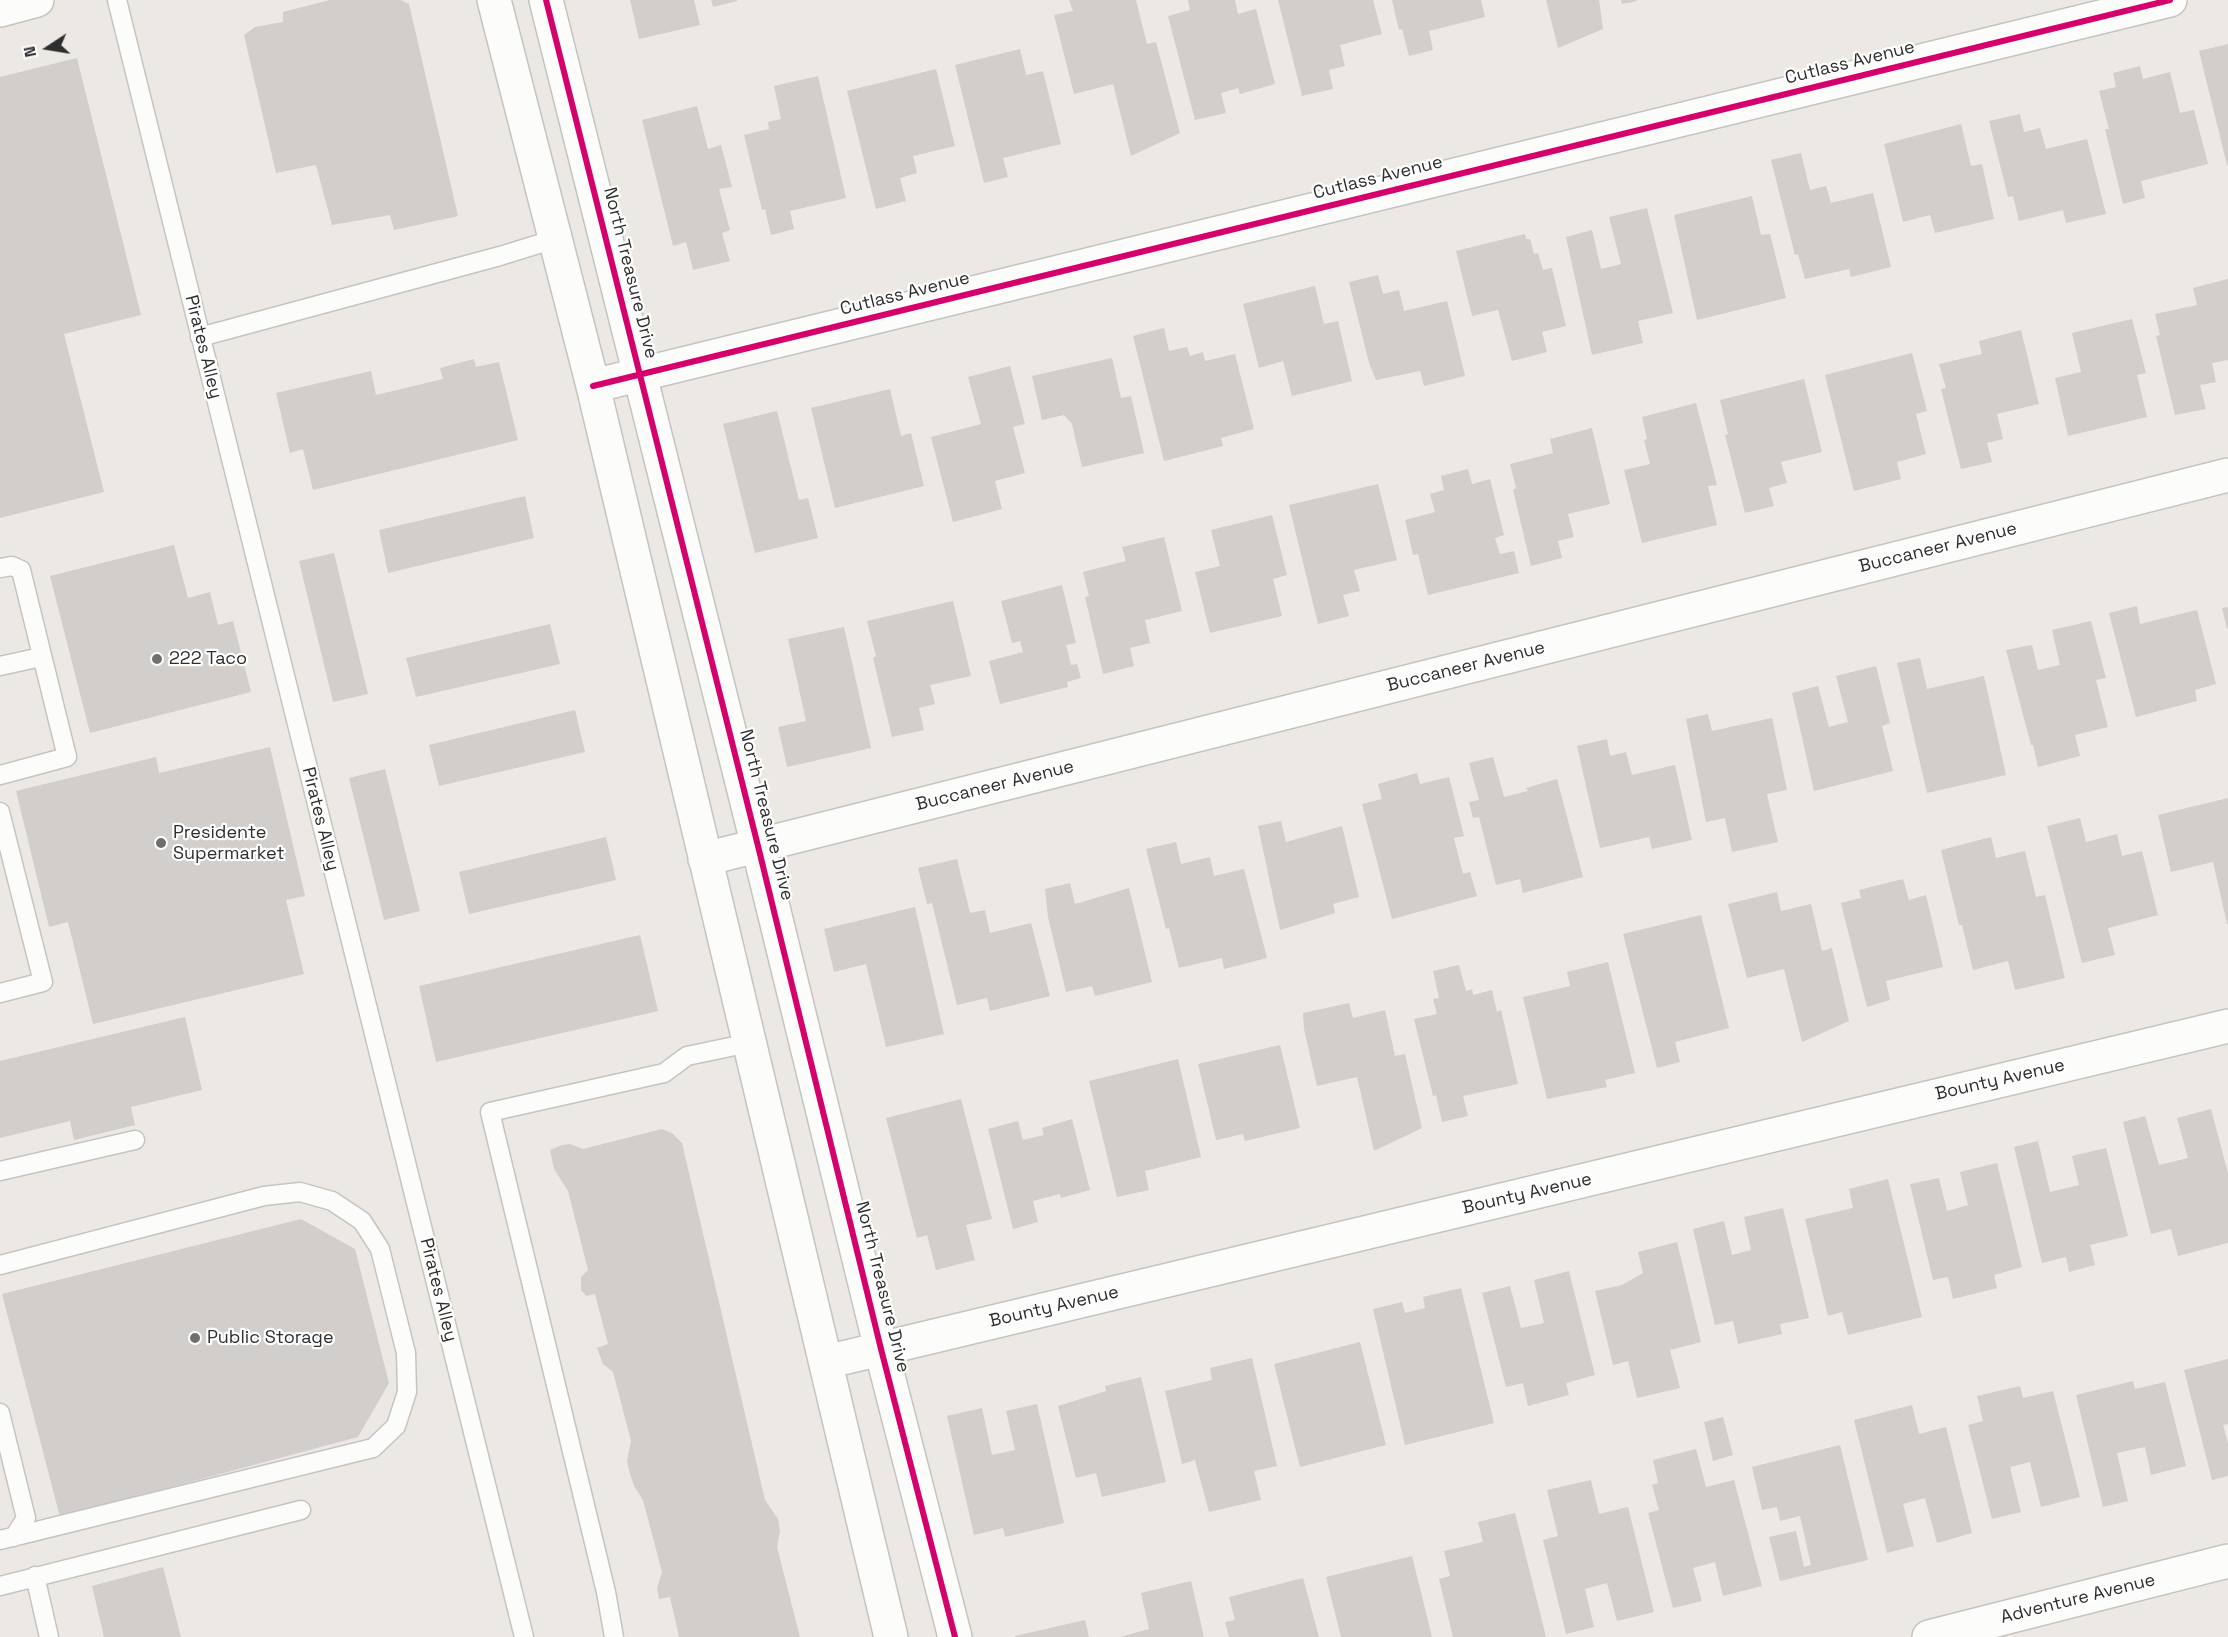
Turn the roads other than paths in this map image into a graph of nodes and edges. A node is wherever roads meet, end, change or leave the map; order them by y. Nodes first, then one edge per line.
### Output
1 (38, 0) edge
2 (117, 0) edge
3 (494, 0) edge
4 (546, 0) edge
5 (2170, 0) edge
6 (0, 10) edge
7 (555, 239) junction
8 (201, 337) junction
9 (640, 374) junction
10 (593, 386) junction
11 (2228, 475) edge
12 (0, 568) edge
13 (41, 657) junction
14 (0, 666) edge
15 (0, 775) edge
16 (0, 812) edge
17 (758, 846) junction
18 (705, 859) junction
19 (7, 871) edge
20 (0, 993) edge
21 (2228, 1026) edge
22 (748, 1043) junction
23 (135, 1140) dead end
24 (0, 1171) edge
25 (0, 1265) edge
26 (881, 1349) junction
27 (826, 1362) junction
28 (0, 1413) edge
29 (300, 1510) dead end
30 (7, 1539) edge
31 (2228, 1561) edge
32 (35, 1576) junction
33 (0, 1586) edge
34 (49, 1637) edge
35 (524, 1637) edge
36 (614, 1637) edge
37 (891, 1637) edge
38 (955, 1637) edge
39 (1929, 1637) edge

1 - 6 street
2 - 8 lane, Pirates Alley
3 - 7 street
4 - 9 street, North Treasure Drive
5 - 9 street, Cutlass Avenue
7 - 8 lane
7 - 10 street
8 - 35 lane, Pirates Alley
9 - 10 street, Cutlass Avenue
9 - 17 street, North Treasure Drive
10 - 18 street
11 - 17 street, Buccaneer Avenue
12 - 13 lane
13 - 14 lane
13 - 15 lane
16 - 19 lane
17 - 18 street, Buccaneer Avenue
17 - 26 street, North Treasure Drive
18 - 22 street
19 - 20 lane
21 - 26 street, Bounty Avenue
22 - 27 street
22 - 36 lane
23 - 24 lane
25 - 30 lane
26 - 27 street, Bounty Avenue
26 - 38 street, North Treasure Drive
27 - 37 street
28 - 30 lane
29 - 32 lane
31 - 39 street, Adventure Avenue
32 - 33 lane
32 - 34 lane

